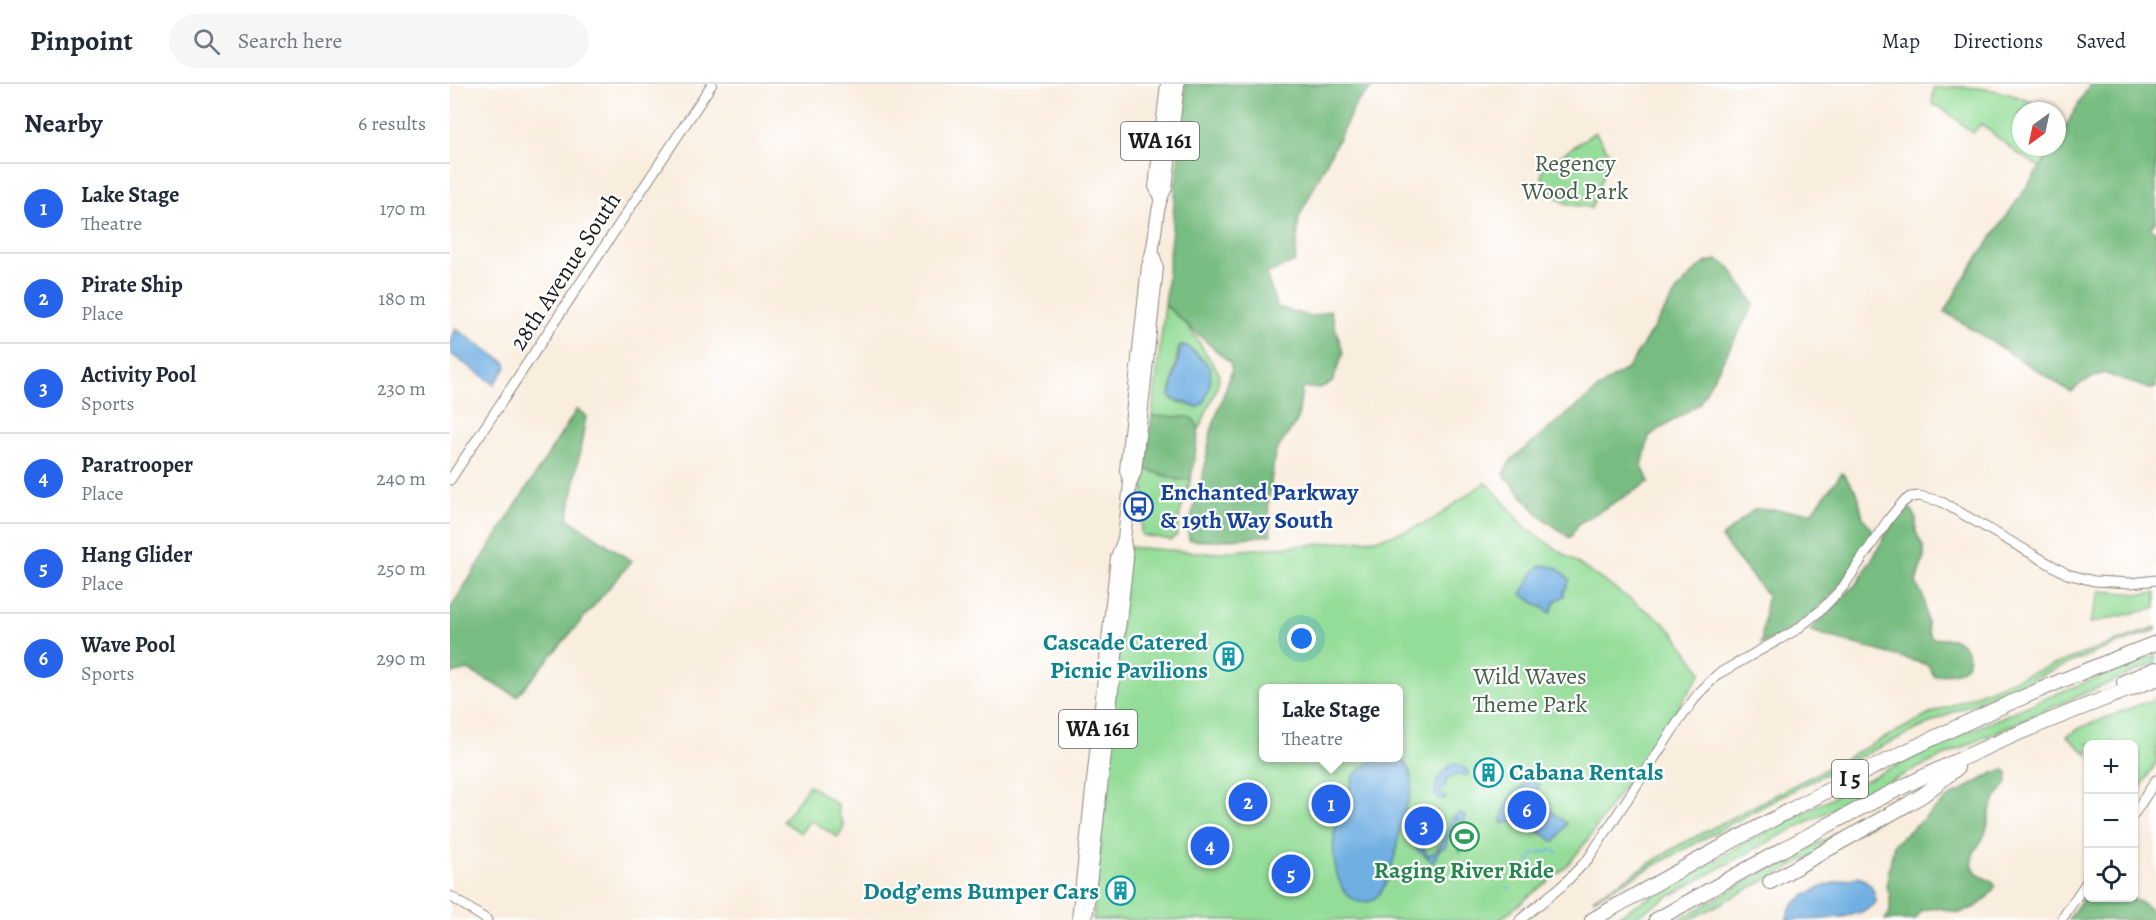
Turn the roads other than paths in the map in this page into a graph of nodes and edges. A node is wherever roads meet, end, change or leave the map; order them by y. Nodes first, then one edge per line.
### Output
1 (712, 84) edge
2 (1167, 84) edge
3 (1178, 84) edge
4 (1161, 196) junction
5 (450, 480) edge
6 (1124, 539) junction
7 (2156, 579) edge
8 (2156, 643) edge
9 (2156, 651) edge
10 (2117, 658) junction
11 (2156, 669) edge
12 (2156, 679) edge
13 (1980, 751) junction
14 (2156, 780) edge
15 (2138, 807) edge
16 (1082, 882) junction
17 (1770, 882) dead end
18 (2084, 886) edge
19 (450, 896) edge
20 (487, 920) edge
21 (1078, 920) edge
22 (1085, 920) edge
23 (1520, 920) edge
24 (1592, 920) edge
25 (1656, 920) edge
26 (2061, 920) edge

1 - 5 street, 28th Avenue South
2 - 4 main road, WA 161
3 - 4 main road, WA 161
4 - 6 main road, WA 161
6 - 16 main road, WA 161
6 - 22 main road, WA 161
7 - 23 street
8 - 10 highway, I 5
9 - 10 highway, I 5
10 - 24 highway, I 5
11 - 13 highway, I 5
12 - 13 highway, I 5
13 - 17 highway
13 - 25 highway, I 5
14 - 15 street
16 - 21 main road, WA 161
16 - 22 main road
18 - 26 street
19 - 20 street

